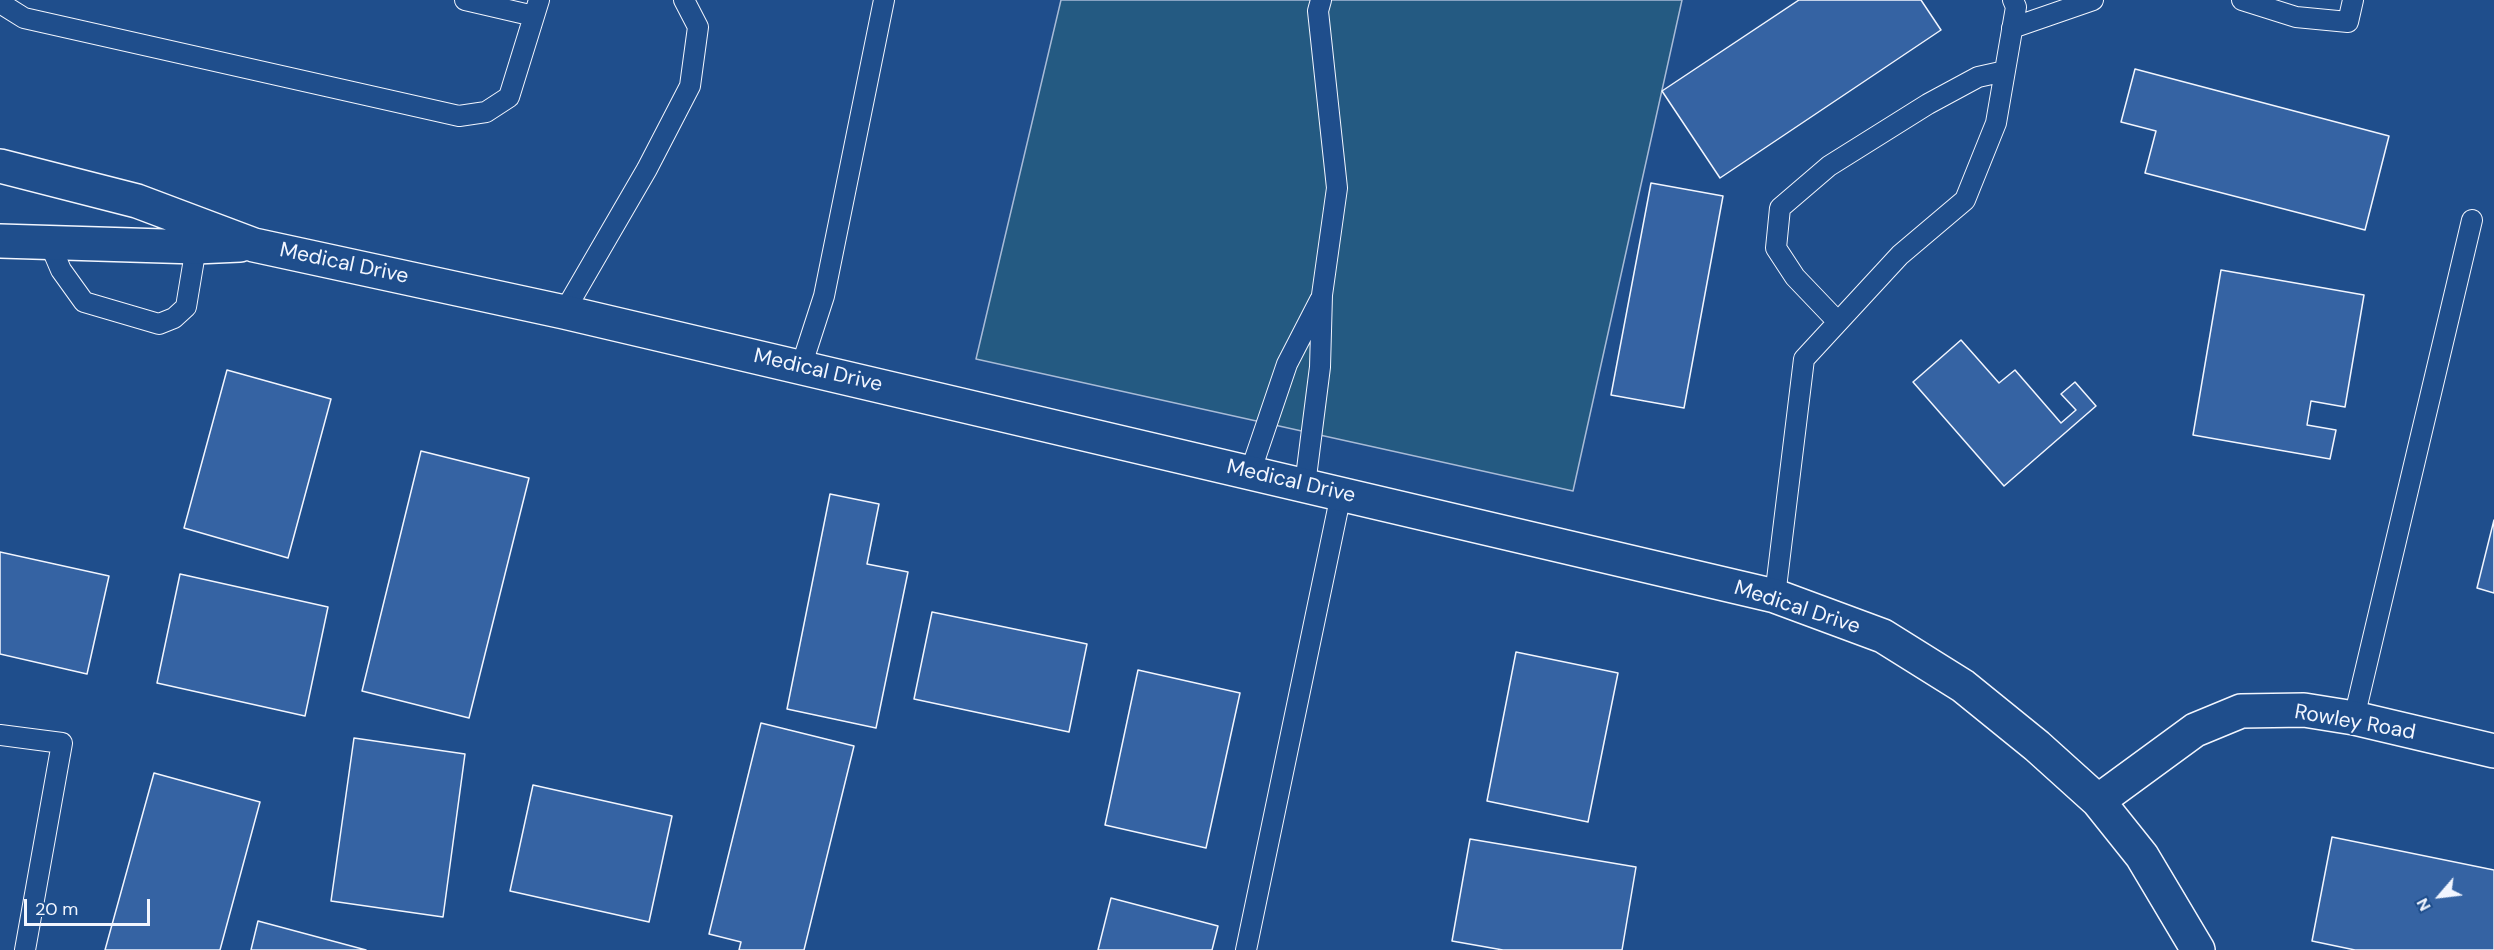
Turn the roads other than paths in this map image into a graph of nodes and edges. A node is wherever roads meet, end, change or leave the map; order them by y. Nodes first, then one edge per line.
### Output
1 (465, 0) edge
2 (684, 0) edge
3 (884, 0) edge
4 (1321, 0) edge
5 (2013, 0) edge
6 (2093, 0) edge
7 (2242, 0) edge
8 (2354, 0) edge
9 (0, 3) edge
10 (536, 8) edge
11 (2012, 28) junction
12 (2005, 71) junction
13 (0, 166) edge
14 (2472, 220) dead end
15 (0, 241) edge
16 (49, 242) junction
17 (254, 245) junction
18 (196, 248) junction
19 (1322, 295) junction
20 (564, 312) junction
21 (1838, 322) junction
22 (801, 368) junction
23 (1250, 472) junction
24 (1305, 485) junction
25 (1341, 494) junction
26 (1775, 596) junction
27 (2355, 718) junction
28 (0, 735) edge
29 (2494, 752) edge
30 (2098, 801) junction
31 (25, 950) edge
32 (1246, 950) edge
33 (2198, 950) edge

1 - 10 lane
2 - 20 lane
3 - 22 lane
4 - 19 lane
5 - 11 lane
6 - 11 lane
7 - 8 lane
9 - 10 lane
11 - 12 lane
12 - 21 lane
12 - 21 lane
13 - 17 street, Medical Drive
14 - 27 lane
15 - 16 street, Medical Drive
16 - 18 street, Medical Drive
16 - 18 lane
17 - 18 street, Medical Drive
17 - 20 street, Medical Drive
19 - 23 lane
19 - 24 lane
20 - 22 street, Medical Drive
21 - 26 lane
22 - 23 street, Medical Drive
23 - 24 street, Medical Drive
24 - 25 street, Medical Drive
25 - 26 street, Medical Drive
25 - 32 lane
26 - 30 street, Medical Drive
27 - 29 street, Rowley Road
27 - 30 street, Rowley Road
28 - 31 lane
30 - 33 street, Medical Drive

